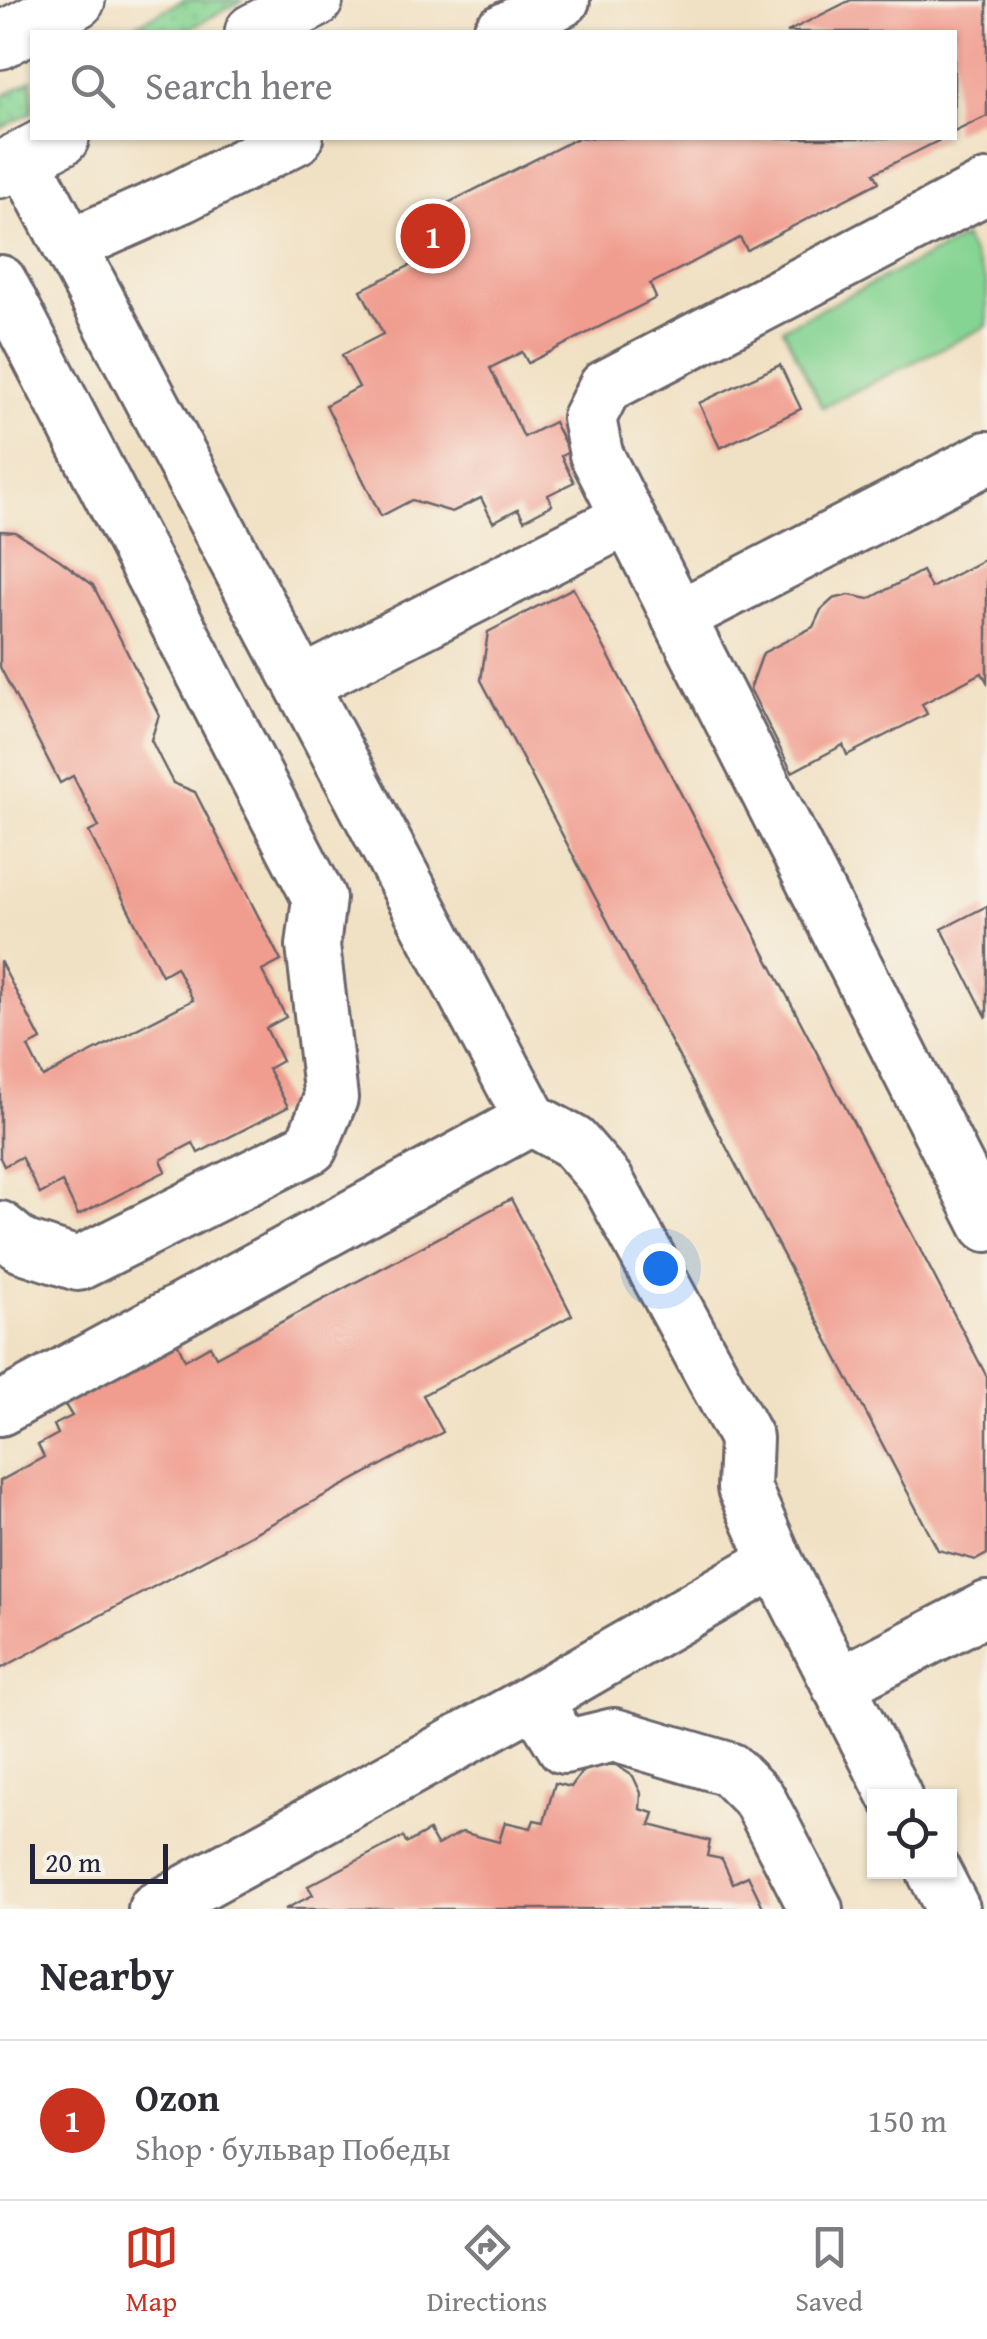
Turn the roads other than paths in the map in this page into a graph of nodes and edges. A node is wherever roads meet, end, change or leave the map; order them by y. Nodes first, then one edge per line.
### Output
1 (77, 0) edge
2 (315, 0) edge
3 (563, 0) edge
4 (257, 30) edge
5 (504, 30) edge
6 (0, 41) edge
7 (292, 140) edge
8 (28, 155) edge
9 (987, 187) edge
10 (69, 246) junction
11 (0, 282) edge
12 (18, 362) edge
13 (987, 458) edge
14 (628, 518) junction
15 (678, 616) junction
16 (302, 684) junction
17 (531, 1120) junction
18 (987, 1225) edge
19 (0, 1228) edge
20 (0, 1408) edge
21 (776, 1561) junction
22 (987, 1608) edge
23 (838, 1685) junction
24 (535, 1700) junction
25 (892, 1789) edge
26 (937, 1879) edge
27 (155, 1909) edge
28 (816, 1909) edge
29 (952, 1909) edge

1 - 6 main road
2 - 4 main road
3 - 5 lane
7 - 10 lane
8 - 10 lane
9 - 14 lane
10 - 16 lane
11 - 12 lane
12 - 19 lane
13 - 15 lane
14 - 15 lane
14 - 16 lane
15 - 18 lane
16 - 17 lane
17 - 20 lane
17 - 21 lane
21 - 23 lane
21 - 24 lane
22 - 23 lane
23 - 25 lane
24 - 27 lane
24 - 28 lane
26 - 29 lane

